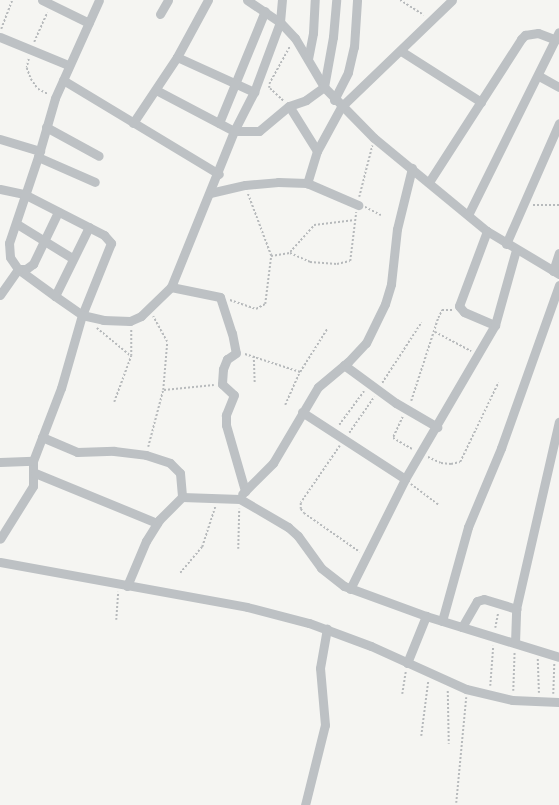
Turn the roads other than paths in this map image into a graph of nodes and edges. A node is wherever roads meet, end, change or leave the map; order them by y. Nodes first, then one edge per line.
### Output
1 (42, 0) edge
2 (99, 0) edge
3 (168, 0) edge
4 (208, 0) edge
5 (247, 0) edge
6 (282, 0) edge
7 (315, 0) edge
8 (336, 0) edge
9 (357, 0) edge
10 (452, 0) edge
11 (265, 11) junction
12 (160, 14) dead end
13 (280, 22) junction
14 (89, 23) junction
15 (557, 36) edge
16 (0, 37) edge
17 (401, 51) junction
18 (177, 57) junction
19 (308, 59) junction
20 (68, 65) junction
21 (539, 76) junction
22 (63, 80) junction
23 (236, 83) junction
24 (324, 87) junction
25 (559, 87) edge
26 (156, 90) junction
27 (254, 92) junction
28 (334, 100) junction
29 (482, 102) junction
30 (289, 106) junction
31 (341, 107) junction
32 (133, 123) junction
33 (220, 123) junction
34 (559, 123) edge
35 (46, 127) junction
36 (234, 131) junction
37 (0, 139) edge
38 (317, 151) junction
39 (39, 154) junction
40 (99, 156) dead end
41 (412, 168) junction
42 (219, 174) junction
43 (95, 182) dead end
44 (429, 182) junction
45 (307, 183) junction
46 (0, 189) edge
47 (210, 193) junction
48 (24, 194) junction
49 (358, 205) road end
50 (58, 212) junction
51 (468, 215) junction
52 (17, 224) junction
53 (89, 227) junction
54 (487, 231) junction
55 (0, 241) edge
56 (45, 241) junction
57 (10, 243) junction
58 (506, 244) junction
59 (516, 250) junction
60 (559, 253) edge
61 (72, 258) junction
62 (18, 269) junction
63 (556, 273) edge
64 (559, 285) edge
65 (171, 287) junction
66 (0, 295) edge
67 (55, 296) junction
68 (82, 315) junction
69 (496, 325) junction
70 (344, 365) junction
71 (302, 412) junction
72 (559, 422) edge
73 (437, 427) junction
74 (42, 438) junction
75 (33, 461) junction
76 (0, 462) edge
77 (35, 473) junction
78 (405, 479) junction
79 (242, 495) junction
80 (182, 497) junction
81 (157, 523) junction
82 (0, 539) edge
83 (0, 562) edge
84 (123, 585) junction
85 (350, 589) junction
86 (516, 609) junction
87 (426, 616) junction
88 (442, 621) junction
89 (462, 627) junction
90 (327, 629) junction
91 (515, 643) junction
92 (557, 657) edge
93 (407, 663) junction
94 (556, 702) edge
95 (305, 805) edge

1 - 14 street
2 - 14 street
3 - 12 street
4 - 18 street
5 - 11 street
6 - 13 street
7 - 19 street
8 - 24 street
9 - 28 street
10 - 17 street
11 - 13 street
11 - 23 street
13 - 19 street
13 - 27 street
14 - 20 street
15 - 21 street
15 - 29 street
16 - 20 street
17 - 29 street
17 - 31 street
18 - 23 street
18 - 26 street
19 - 24 street
20 - 22 street
21 - 25 street
21 - 51 street
22 - 32 street
22 - 35 street
23 - 27 street
23 - 33 street
24 - 28 street
24 - 30 street
26 - 32 street
26 - 33 street
27 - 36 street
28 - 31 street
29 - 44 street
30 - 36 street
30 - 38 street
31 - 38 street
31 - 41 street
32 - 42 street
33 - 36 street
34 - 58 street
35 - 39 street
35 - 40 street
36 - 42 street
37 - 39 street
38 - 45 street
39 - 43 street
39 - 48 street
41 - 44 street
41 - 70 street
42 - 47 street
44 - 51 street
45 - 47 street
45 - 49 street
46 - 48 street
47 - 65 street
48 - 50 street
48 - 52 street
50 - 53 street
50 - 56 street
51 - 54 street
52 - 56 street
52 - 57 street
53 - 61 street
53 - 68 street
54 - 58 street
54 - 69 street
55 - 57 street
56 - 61 street
56 - 62 street
57 - 62 street
58 - 59 street
59 - 63 street
59 - 69 street
60 - 63 street
61 - 67 street
62 - 66 street
62 - 67 street
64 - 88 street
65 - 68 street
65 - 79 street
67 - 68 street
68 - 74 street
69 - 73 street
70 - 71 street
70 - 73 street
71 - 78 street
71 - 79 street
72 - 86 street
73 - 78 street
74 - 75 street
74 - 80 street
75 - 76 street
75 - 77 street
77 - 81 street
77 - 82 street
78 - 85 street
79 - 80 street
79 - 85 street
80 - 81 street
81 - 84 street
83 - 84 street
84 - 90 street
85 - 87 street
86 - 89 street
86 - 91 street
87 - 88 street
87 - 93 street
88 - 89 street
89 - 91 street
90 - 93 street
90 - 95 street
91 - 92 street
93 - 94 street

